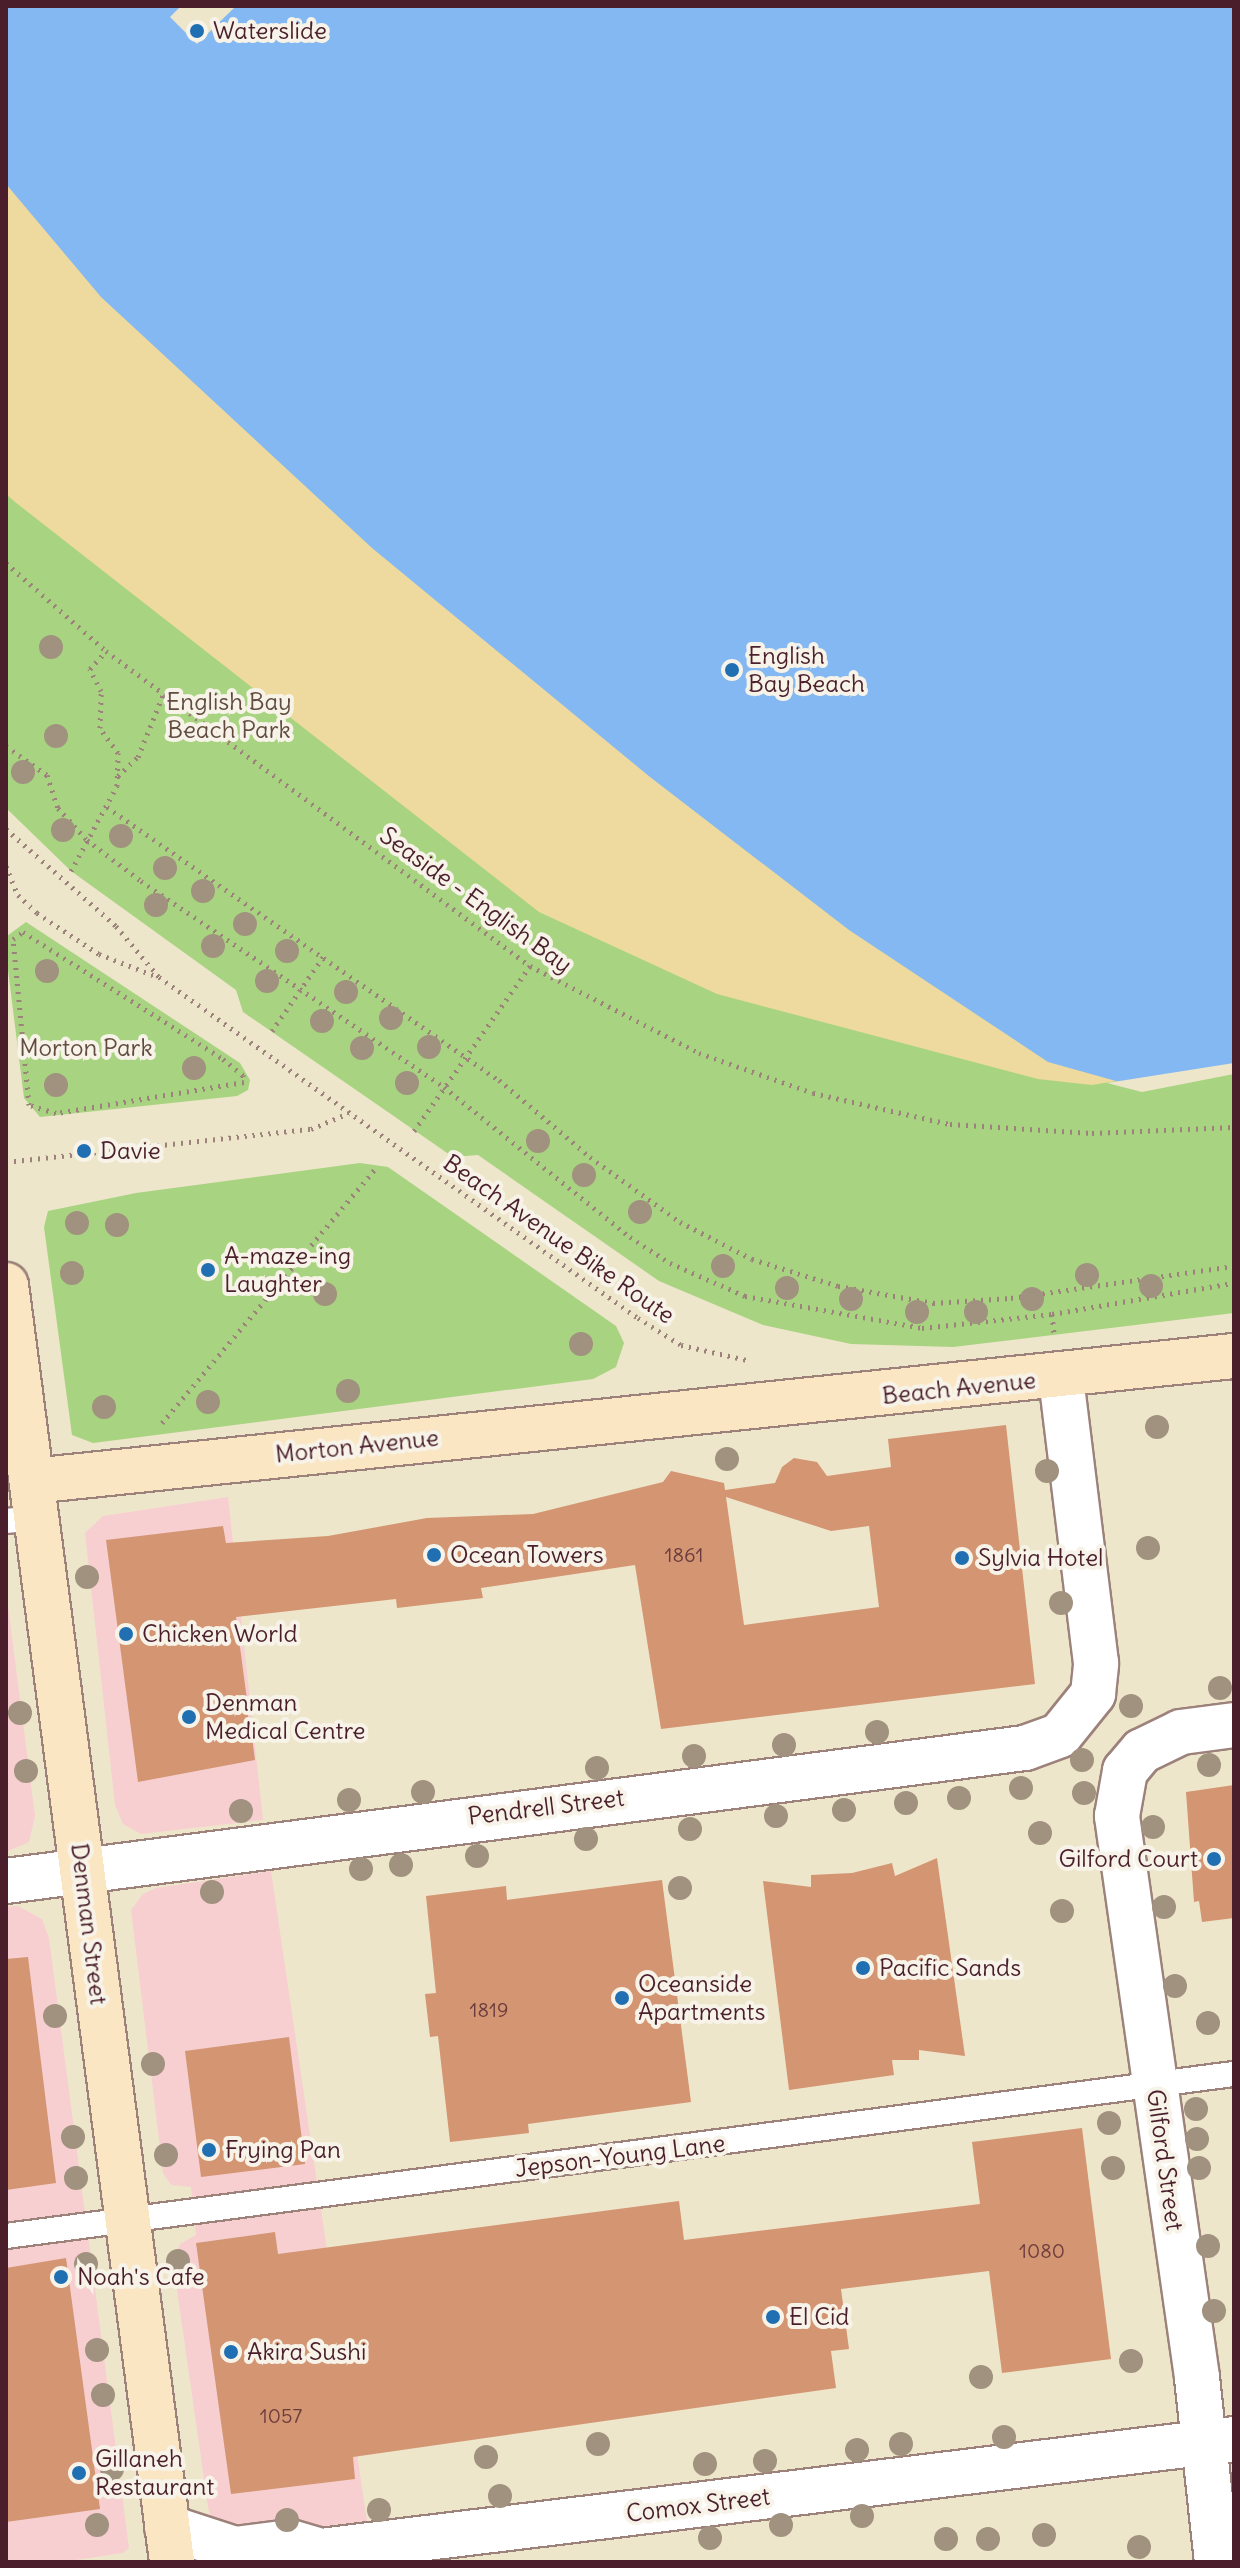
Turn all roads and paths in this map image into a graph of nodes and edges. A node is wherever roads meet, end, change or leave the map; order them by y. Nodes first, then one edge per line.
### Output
1 (6, 563) edge
2 (106, 651) junction
3 (163, 695) junction
4 (6, 746) edge
5 (117, 776) junction
6 (107, 807) junction
7 (6, 829) edge
8 (87, 840) junction
9 (6, 866) edge
10 (71, 871) dead end
11 (323, 957) junction
12 (530, 966) junction
13 (159, 977) junction
14 (299, 992) junction
15 (272, 1031) dead end
16 (466, 1056) junction
17 (243, 1075) joint
18 (444, 1087) junction
19 (349, 1113) junction
20 (1234, 1127) edge
21 (414, 1131) dead end
22 (6, 1162) edge
23 (375, 1169) dead end
24 (1234, 1266) edge
25 (1234, 1283) edge
26 (6, 1285) edge
27 (1234, 1356) edge
28 (761, 1361) dead end
29 (1061, 1378) junction
30 (683, 1410) joint
31 (157, 1430) dead end
32 (25, 1507) edge
33 (1234, 1725) edge
34 (82, 1867) junction
35 (6, 1881) edge
36 (1234, 2074) edge
37 (1153, 2085) junction
38 (127, 2221) junction
39 (6, 2236) edge
40 (1218, 2441) edge
41 (170, 2544) edge
42 (1217, 2562) edge

1 - 2 path, Seaside - English Bay
2 - 3 path, Seaside - English Bay
2 - 5 path
3 - 5 path
3 - 12 path, Seaside - English Bay
4 - 8 path
5 - 6 path
6 - 8 path
6 - 11 path
7 - 13 path, Beach Avenue Bike Route
8 - 10 path
8 - 14 path
9 - 13 path, Beach Avenue Bike Route
11 - 14 path
11 - 16 path
12 - 16 path
12 - 20 path, Seaside - English Bay
13 - 19 path, Beach Avenue Bike Route
14 - 15 path
14 - 18 path
16 - 18 path
16 - 24 path
17 - 17 path
18 - 21 path
18 - 25 path
19 - 22 path
19 - 28 path, Beach Avenue Bike Route
23 - 31 path
26 - 32 main road, Denman Street
27 - 29 main road, Beach Avenue
29 - 30 main road, Beach Avenue
29 - 34 street, Pendrell Street
30 - 32 main road, Morton Avenue
32 - 34 main road, Denman Street
33 - 37 street, Gilford Street
34 - 35 street, Pendrell Street
34 - 38 main road, Denman Street
36 - 37 lane, Jepson-Young Lane
37 - 38 lane, Jepson-Young Lane
37 - 40 street, Gilford Street
38 - 39 lane, Jepson-Young Lane
38 - 41 main road, Denman Street
40 - 41 street, Comox Street
40 - 42 street, Gilford Street

